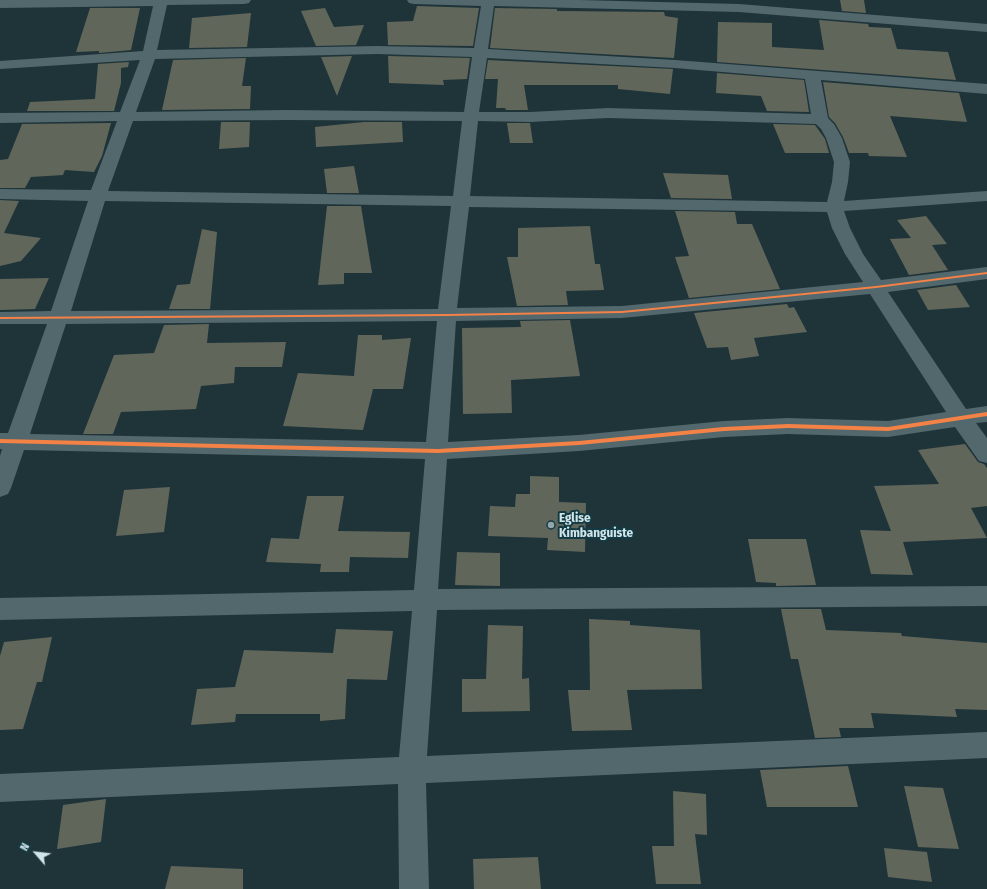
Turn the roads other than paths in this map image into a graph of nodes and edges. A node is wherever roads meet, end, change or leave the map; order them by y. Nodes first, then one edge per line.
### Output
1 (161, 0) edge
2 (244, 0) edge
3 (414, 0) edge
4 (488, 1) junction
5 (0, 4) edge
6 (987, 28) edge
7 (480, 53) junction
8 (149, 55) junction
9 (0, 65) edge
10 (812, 74) junction
11 (987, 89) edge
12 (471, 116) junction
13 (0, 118) edge
14 (127, 118) junction
15 (820, 119) junction
16 (0, 194) edge
17 (98, 195) junction
18 (987, 196) edge
19 (460, 200) junction
20 (834, 207) junction
21 (987, 273) edge
22 (876, 287) junction
23 (447, 315) junction
24 (59, 317) junction
25 (0, 318) edge
26 (987, 414) edge
27 (961, 419) junction
28 (8, 441) edge
29 (438, 452) junction
30 (987, 455) edge
31 (0, 488) edge
32 (987, 596) edge
33 (424, 600) junction
34 (0, 609) edge
35 (987, 745) edge
36 (412, 771) junction
37 (0, 788) edge
38 (414, 889) edge

1 - 2 street
1 - 5 street
1 - 8 street
3 - 4 street
4 - 6 street
4 - 7 street
7 - 8 street
7 - 10 street
7 - 12 street
8 - 9 street
8 - 14 street
10 - 11 street
10 - 15 street
12 - 14 street
12 - 15 street
12 - 19 street
13 - 14 street
14 - 17 street
15 - 20 street
16 - 17 street
17 - 19 street
17 - 24 street
18 - 20 street
19 - 20 street
19 - 23 street
20 - 22 street
21 - 22 street
22 - 23 street
22 - 27 street
23 - 24 street
23 - 29 street
24 - 25 street
24 - 28 street
26 - 27 street
27 - 29 street
27 - 30 street
28 - 29 street
28 - 31 street
29 - 33 street
32 - 33 street
33 - 34 street
33 - 36 street
35 - 36 street
36 - 37 street
36 - 38 street

